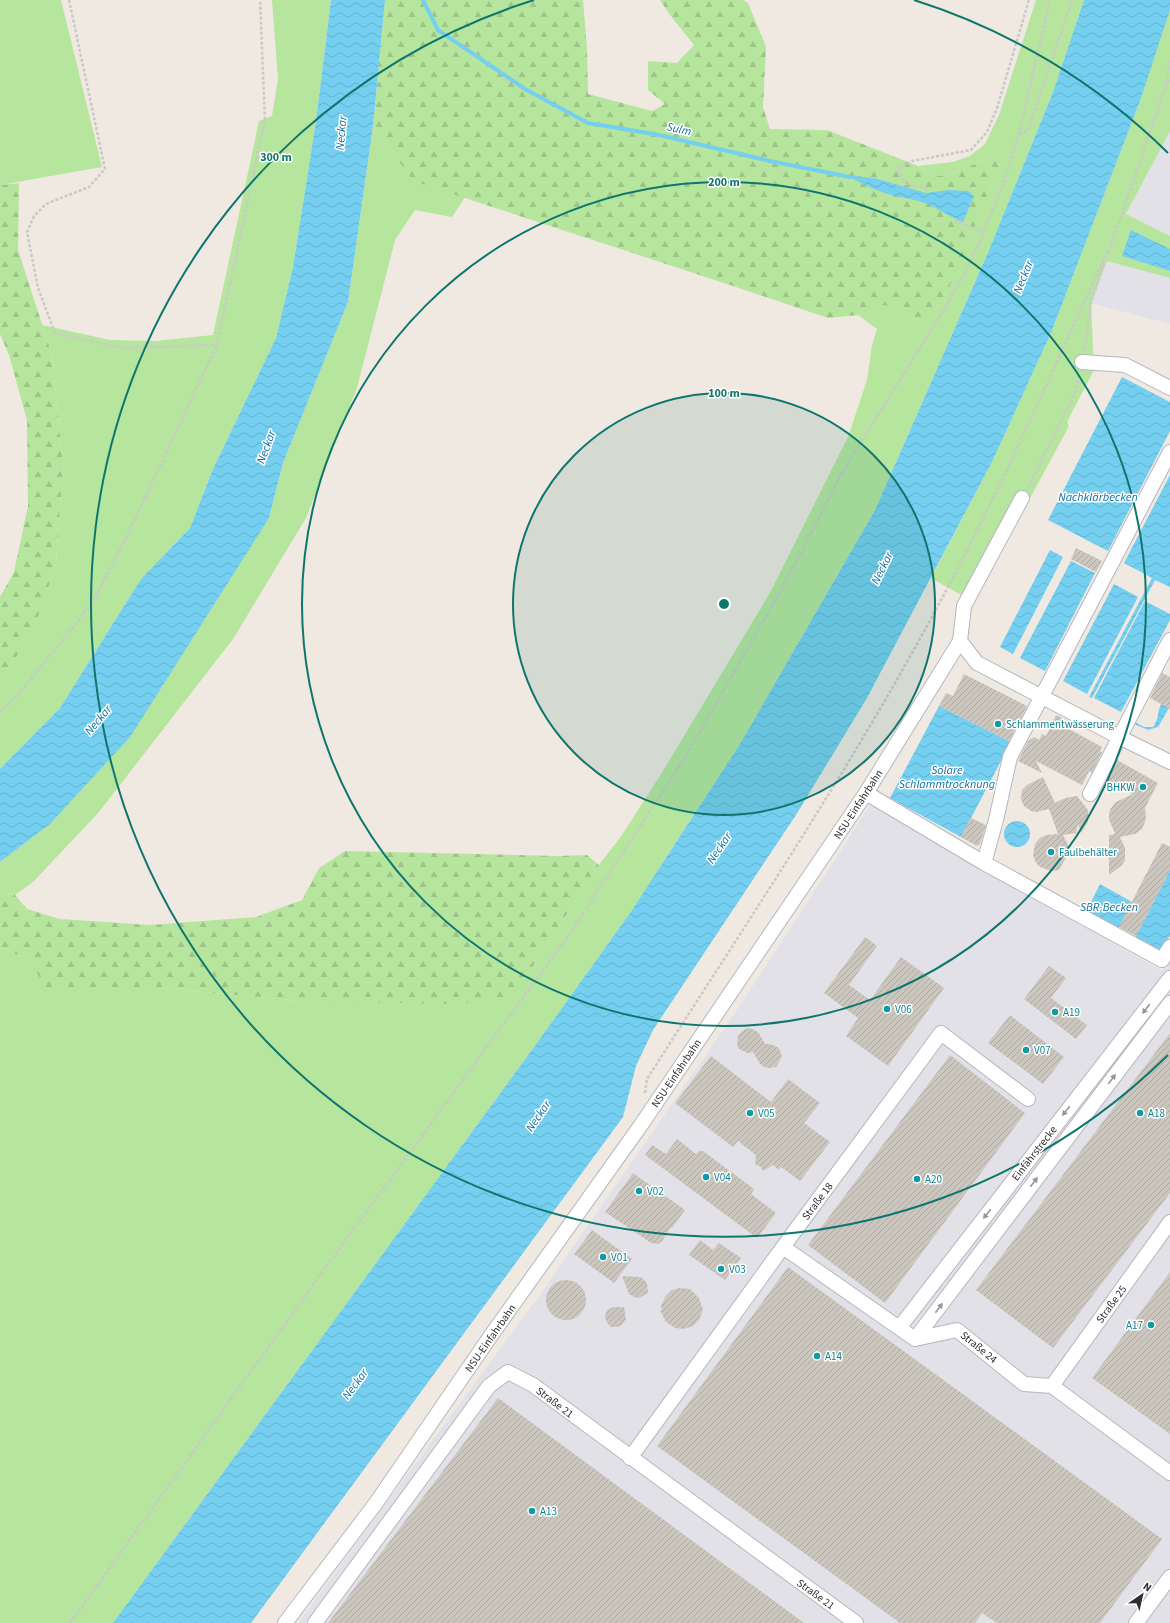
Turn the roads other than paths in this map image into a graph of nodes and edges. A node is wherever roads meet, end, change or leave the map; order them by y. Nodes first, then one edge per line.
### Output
1 (1082, 362) road end
2 (1170, 388) edge
3 (1170, 452) edge
4 (1022, 498) road end
5 (1170, 640) edge
6 (960, 641) junction
7 (1042, 697) junction
8 (1119, 737) junction
9 (1168, 757) edge
10 (866, 793) junction
11 (1090, 794) dead end
12 (984, 863) junction
13 (1170, 947) edge
14 (1170, 978) edge
15 (1170, 1003) edge
16 (1028, 1099) dead end
17 (1170, 1222) edge
18 (783, 1247) junction
19 (899, 1328) junction
20 (915, 1339) junction
21 (1052, 1386) junction
22 (630, 1458) junction
23 (1170, 1473) edge
24 (1170, 1577) edge
25 (285, 1623) edge
26 (315, 1623) edge
27 (856, 1623) edge
28 (1136, 1623) edge

1 - 2 street
3 - 7 street
4 - 6 street, NSU-Einfahrbahn
5 - 8 street
6 - 7 street
6 - 10 street, NSU-Einfahrbahn
7 - 8 street
7 - 12 street
8 - 9 street
8 - 11 street
10 - 12 street
10 - 25 street, NSU-Einfahrbahn
12 - 13 street
14 -> 19 street, Einfahrstrecke
20 -> 15 street, Einfahrstrecke
16 - 18 street, Straße 18
17 - 21 street, Straße 25
18 - 19 street
18 - 22 street, Straße 18
19 - 20 street
20 - 21 street, Straße 24
21 - 23 street
22 - 26 street, Straße 21
22 - 27 street, Straße 21
24 - 28 street

